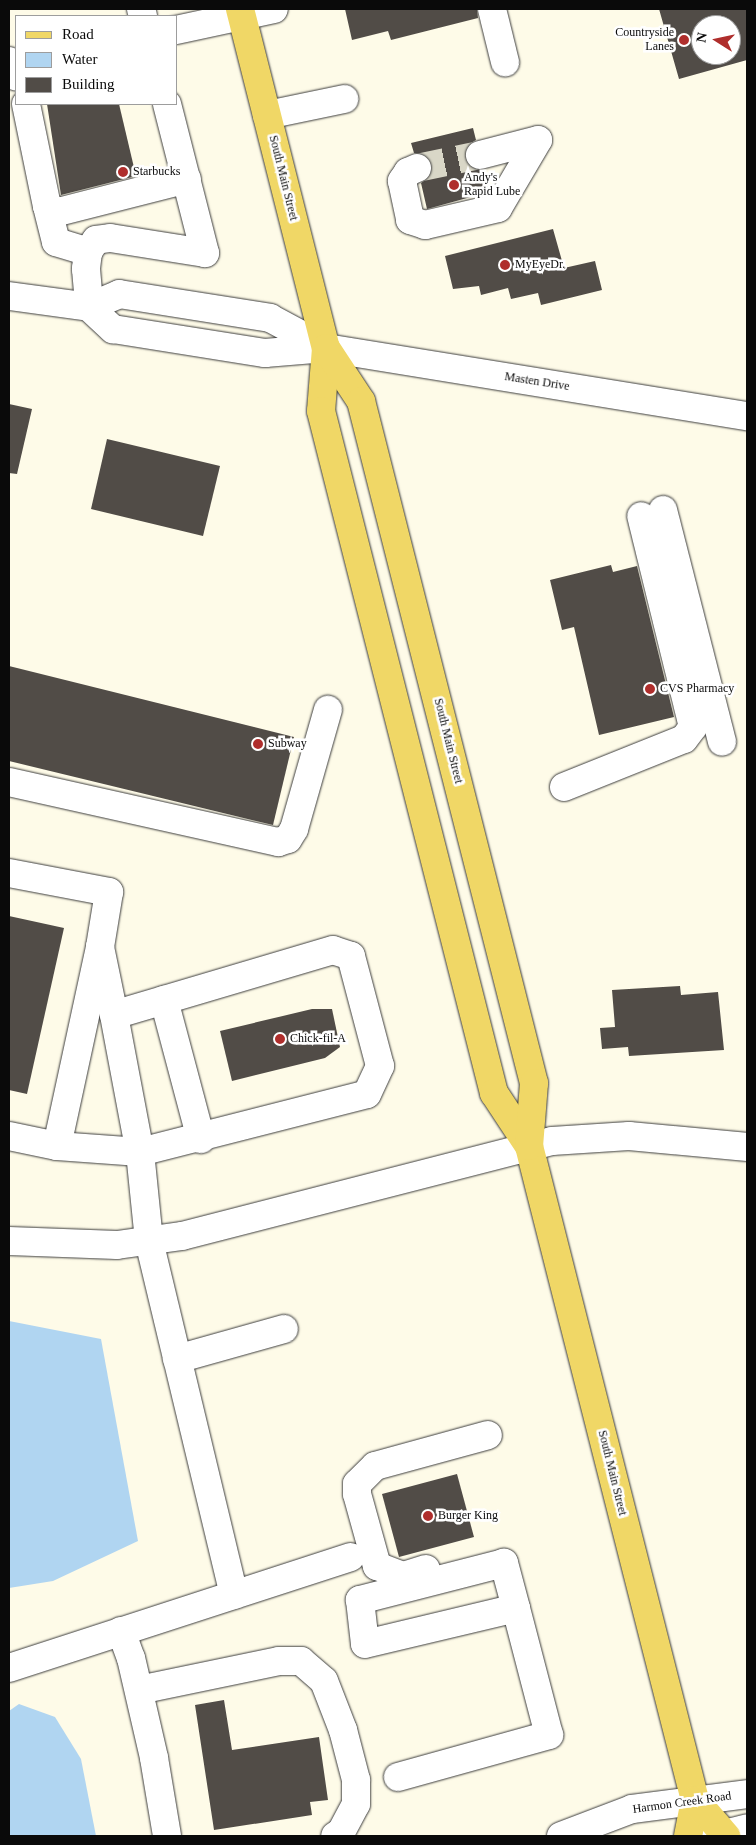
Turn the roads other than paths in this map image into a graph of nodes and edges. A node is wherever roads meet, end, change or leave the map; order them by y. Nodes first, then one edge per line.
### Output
1 (274, 9) edge
2 (492, 9) edge
3 (241, 12) edge
4 (178, 29) edge
5 (9, 61) edge
6 (505, 62) dead end
7 (15, 75) edge
8 (344, 99) dead end
9 (26, 105) edge
10 (167, 105) edge
11 (267, 114) junction
12 (480, 154) tunnel mouth
13 (417, 168) tunnel mouth
14 (187, 179) junction
15 (47, 206) junction
16 (88, 252) junction
17 (9, 296) edge
18 (89, 307) junction
19 (326, 348) junction
20 (747, 416) edge
21 (328, 710) dead end
22 (722, 742) dead end
23 (9, 782) edge
24 (564, 787) dead end
25 (9, 873) edge
26 (100, 947) junction
27 (164, 1000) junction
28 (114, 1014) junction
29 (9, 1136) edge
30 (201, 1138) junction
31 (57, 1146) junction
32 (529, 1146) junction
33 (747, 1147) edge
34 (140, 1152) junction
35 (9, 1241) edge
36 (149, 1241) junction
37 (284, 1329) dead end
38 (177, 1360) junction
39 (488, 1435) dead end
40 (503, 1554) junction
41 (350, 1557) dead end
42 (234, 1595) junction
43 (516, 1608) junction
44 (121, 1631) junction
45 (9, 1668) edge
46 (138, 1690) junction
47 (398, 1776) dead end
48 (747, 1794) edge
49 (695, 1800) junction
50 (729, 1833) edge
51 (338, 1834) edge
52 (167, 1836) edge
53 (561, 1836) edge
54 (688, 1836) edge

1 - 3 street
2 - 6 street
3 - 4 street
3 - 11 main road, South Main Street
5 - 7 street
8 - 11 street
9 - 15 street
10 - 14 street
11 - 19 main road, South Main Street
12 - 13 street
14 - 15 street
14 - 16 street
15 - 16 street
16 - 18 street
17 - 18 street
18 - 19 street, Masten Drive
19 - 20 street, Masten Drive
19 - 32 main road, South Main Street
19 - 32 main road, South Main Street
21 - 23 street
22 - 24 street
25 - 26 street
26 - 28 street
26 - 31 street
27 - 28 street
27 - 30 street
27 - 30 street
28 - 34 street
29 - 31 street
30 - 34 street
31 - 34 street
32 - 33 street
32 - 36 street
32 - 49 main road, South Main Street
34 - 36 street
35 - 36 street
36 - 38 street
37 - 38 street
38 - 42 street
39 - 40 street
40 - 43 street
40 - 43 street
41 - 42 street
42 - 44 street
43 - 47 street
44 - 45 street
44 - 46 street
46 - 51 street
46 - 52 street
48 - 49 street, Harmon Creek Road
49 - 50 main road, South Main Street
49 - 53 street, Harmon Creek Road
49 - 54 main road, South Main Street

